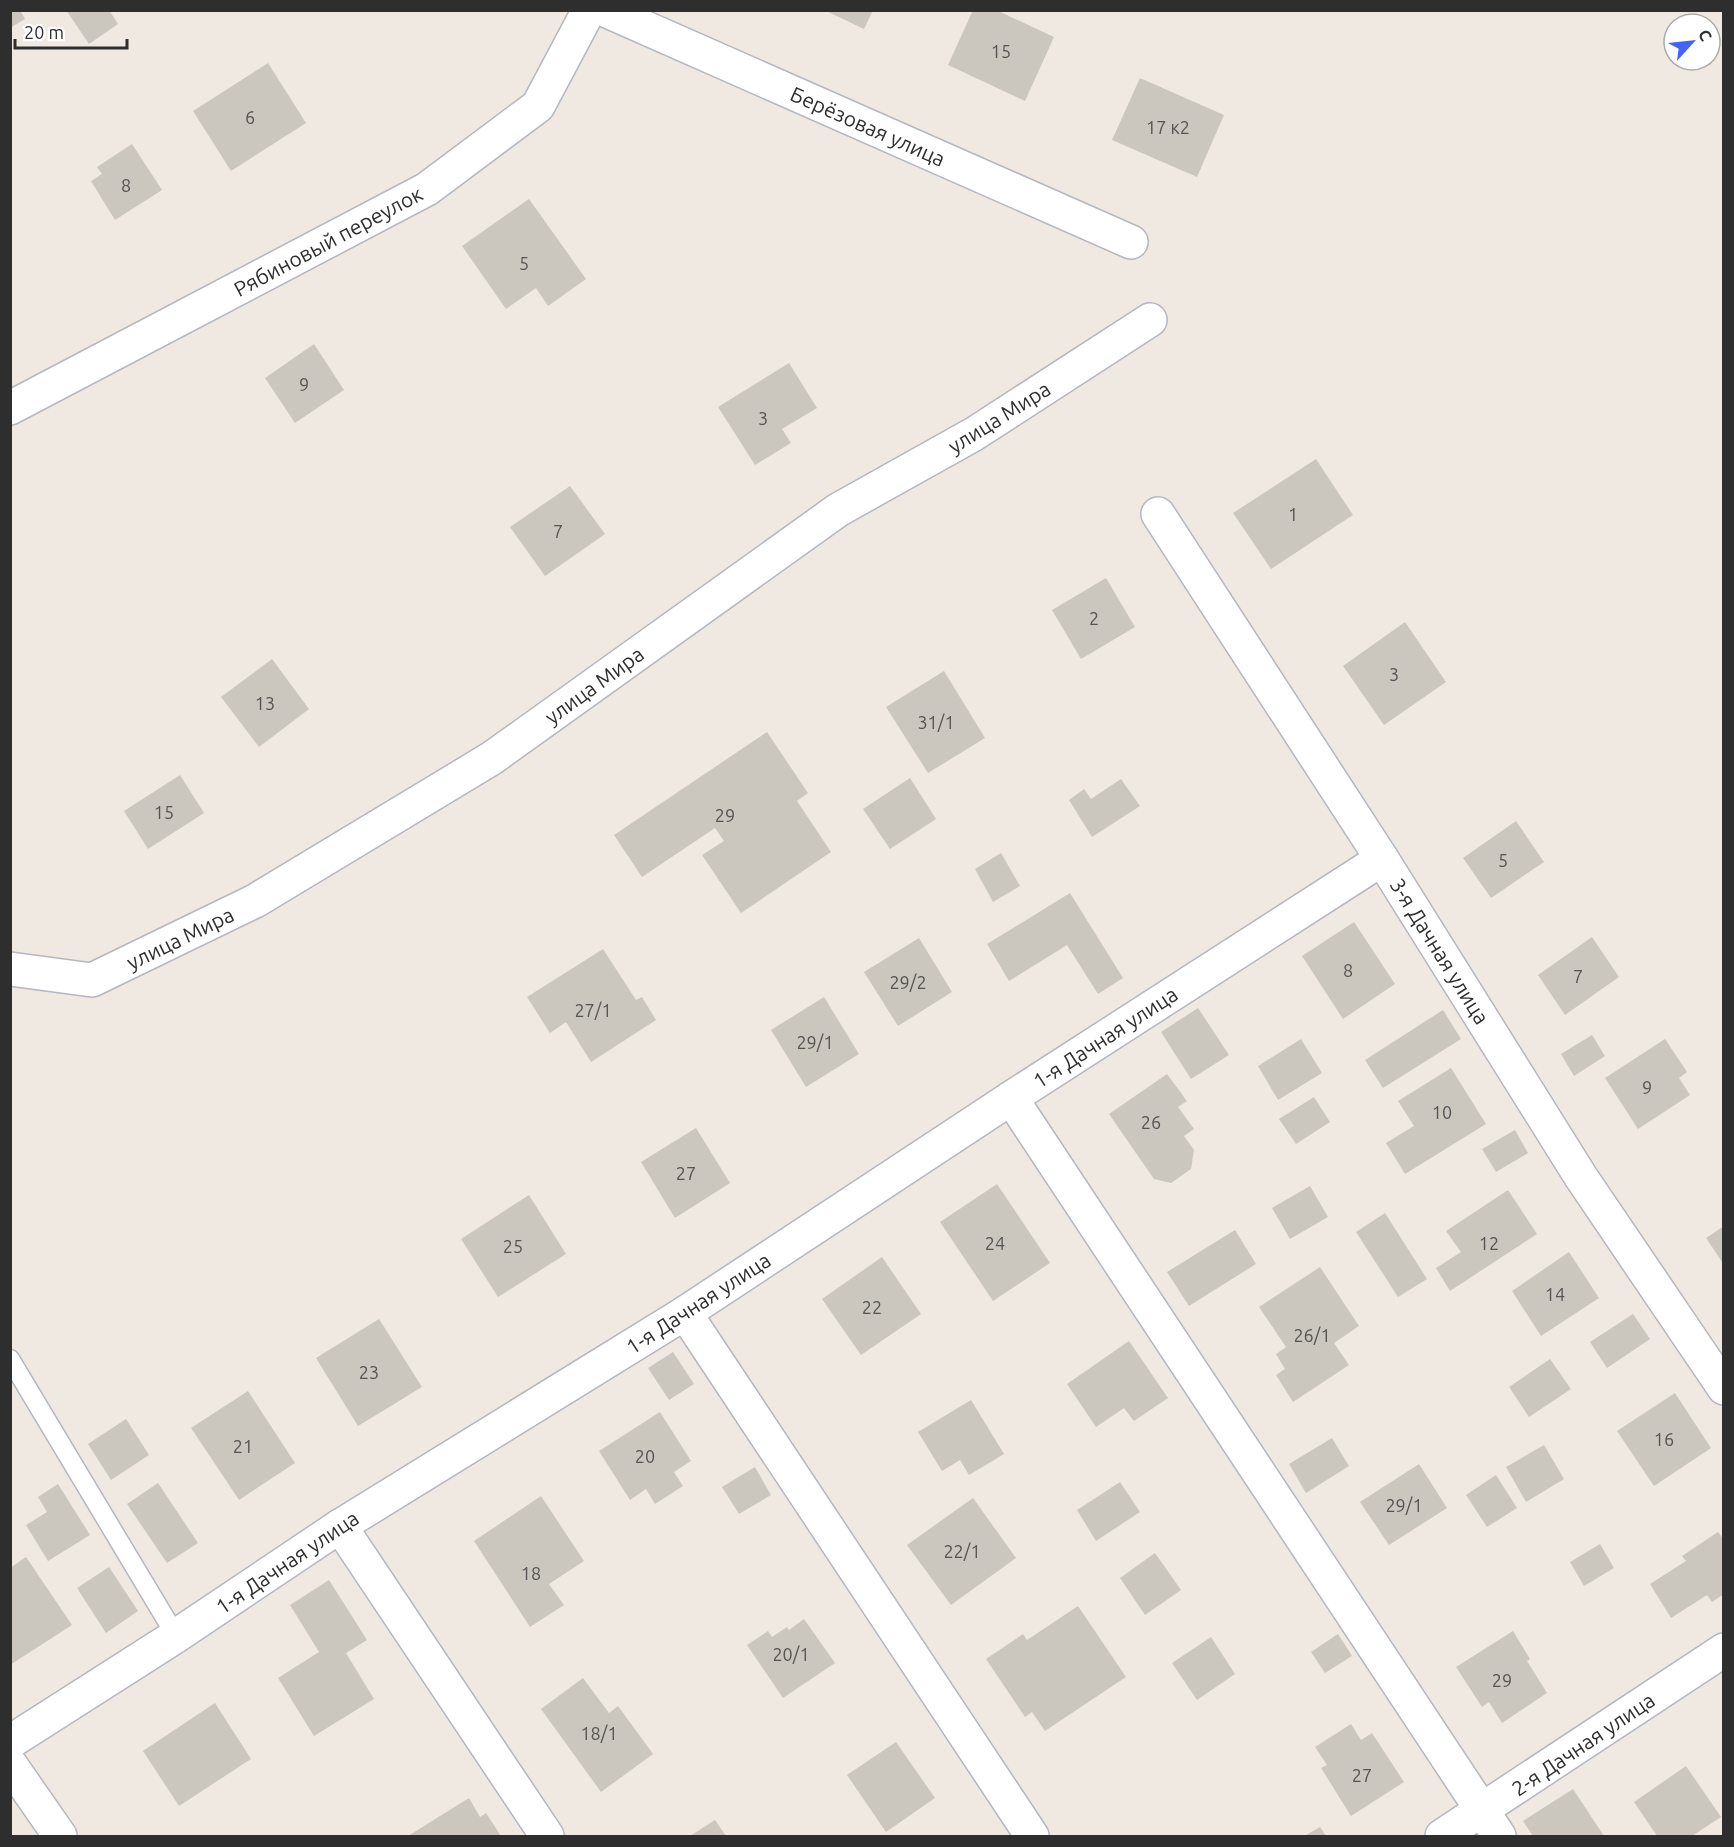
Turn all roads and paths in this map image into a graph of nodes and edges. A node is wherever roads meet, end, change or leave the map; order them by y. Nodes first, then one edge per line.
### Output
1 (589, 10) edge
2 (605, 10) edge
3 (1131, 242) dead end
4 (1150, 320) dead end
5 (10, 408) edge
6 (1158, 514) dead end
7 (1382, 859) junction
8 (10, 969) edge
9 (1011, 1098) junction
10 (685, 1313) junction
11 (10, 1359) edge
12 (1724, 1388) edge
13 (340, 1526) junction
14 (176, 1636) junction
15 (1724, 1650) edge
16 (10, 1742) edge
17 (10, 1764) edge
18 (1491, 1824) edge
19 (60, 1836) edge
20 (546, 1836) edge
21 (1032, 1836) edge
22 (1442, 1836) edge

1 - 5 street, Рябиновый переулок
2 - 3 street, Берёзовая улица
4 - 8 street, улица Мира
6 - 7 street, 3-я Дачная улица
7 - 9 street, 1-я Дачная улица
7 - 12 street, 3-я Дачная улица
9 - 10 street, 1-я Дачная улица
9 - 18 street
10 - 13 street, 1-я Дачная улица
10 - 21 street
11 - 14 lane
13 - 14 street, 1-я Дачная улица
13 - 20 street
14 - 16 street, 1-я Дачная улица
15 - 18 street, 2-я Дачная улица
17 - 19 street
18 - 22 street, 2-я Дачная улица

